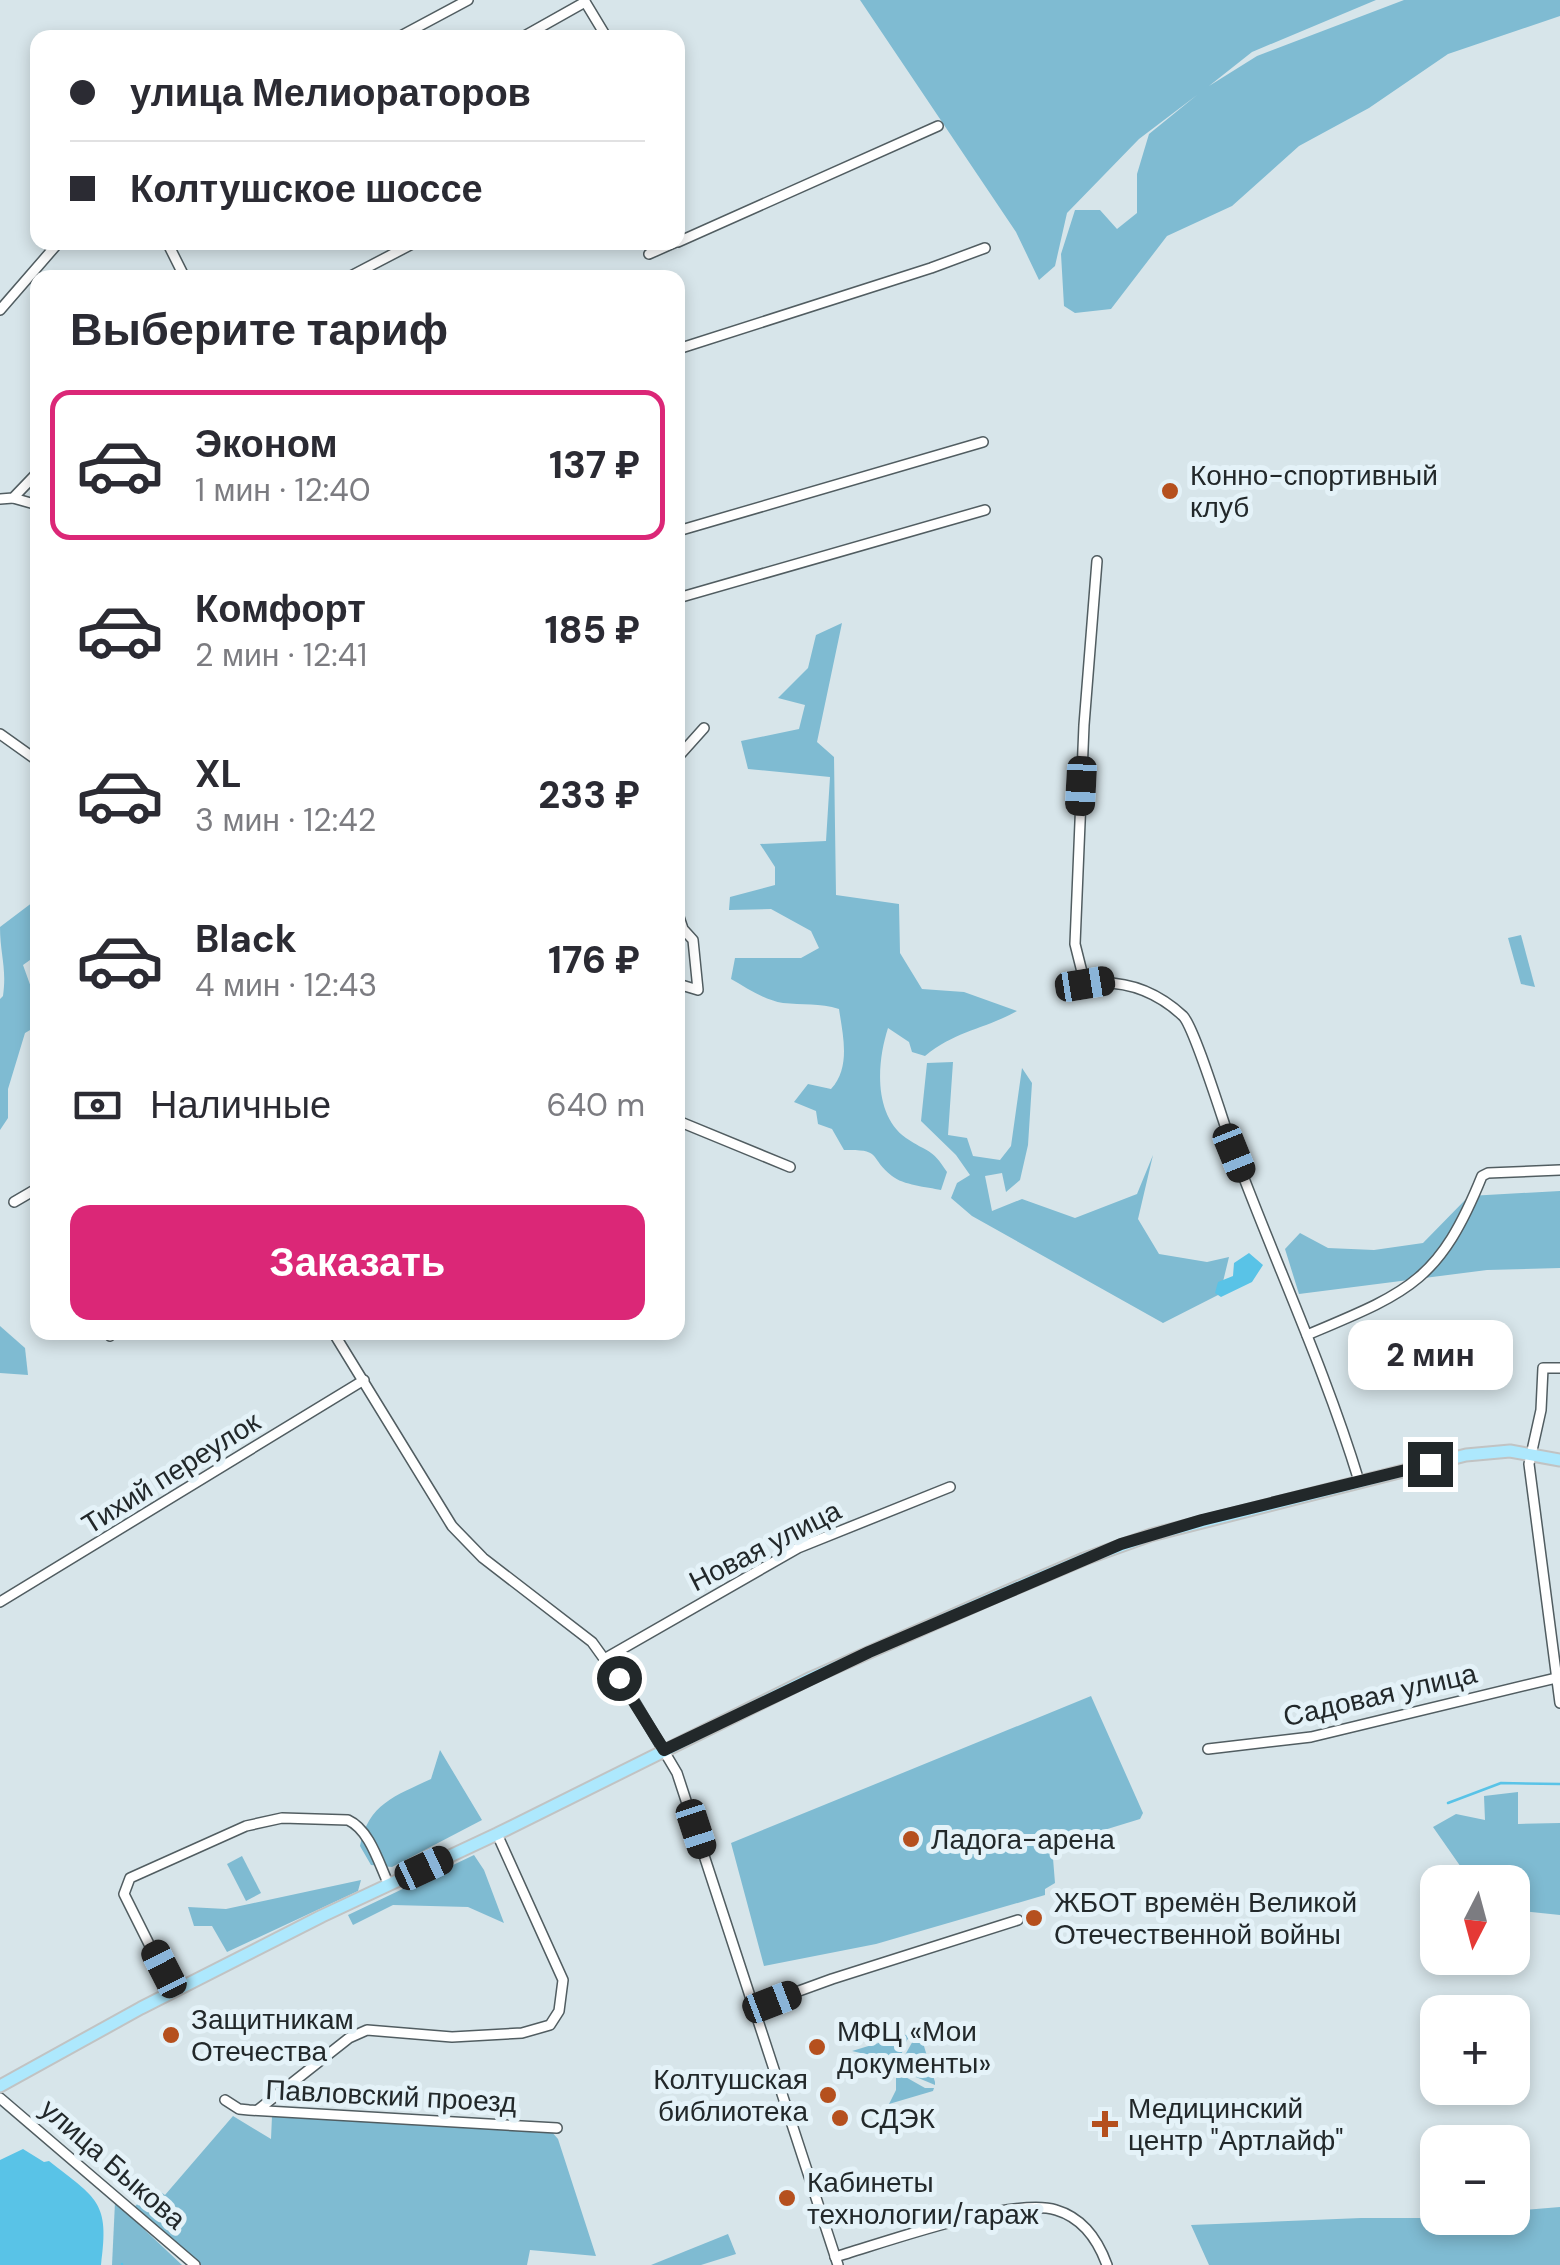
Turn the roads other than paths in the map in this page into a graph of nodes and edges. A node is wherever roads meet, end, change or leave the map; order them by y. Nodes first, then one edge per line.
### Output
1 (468, 0) edge
2 (585, 1) edge
3 (412, 30) edge
4 (535, 30) edge
5 (602, 30) edge
6 (938, 126) dead end
7 (685, 238) edge
8 (985, 248) dead end
9 (52, 250) edge
10 (401, 250) edge
11 (658, 250) edge
12 (649, 254) dead end
13 (34, 270) edge
14 (362, 270) edge
15 (30, 274) edge
16 (2, 305) edge
17 (685, 347) edge
18 (983, 442) dead end
19 (30, 481) edge
20 (14, 498) junction
21 (0, 499) edge
22 (30, 503) edge
23 (985, 510) dead end
24 (685, 529) edge
25 (1097, 561) dead end
26 (685, 596) edge
27 (704, 728) dead end
28 (0, 734) edge
29 (685, 749) edge
30 (30, 755) edge
31 (685, 931) edge
32 (685, 986) edge
33 (685, 1124) edge
34 (790, 1166) dead end
35 (1560, 1170) edge
36 (30, 1193) edge
37 (14, 1202) dead end
38 (1307, 1335) junction
39 (338, 1340) edge
40 (1560, 1368) edge
41 (364, 1380) junction
42 (1532, 1454) junction
43 (1560, 1460) edge
44 (1359, 1481) junction
45 (950, 1487) dead end
46 (0, 1602) edge
47 (606, 1658) junction
48 (1558, 1677) edge
49 (1560, 1703) edge
50 (1208, 1749) dead end
51 (664, 1750) junction
52 (497, 1834) junction
53 (388, 1885) junction
54 (1018, 1920) dead end
55 (173, 1992) junction
56 (756, 2008) junction
57 (0, 2086) edge
58 (0, 2098) edge
59 (225, 2100) dead end
60 (260, 2109) junction
61 (557, 2128) dead end
62 (836, 2261) edge
63 (195, 2265) edge
64 (1108, 2265) edge

1 - 3 street
2 - 4 street
2 - 5 street
6 - 7 street
8 - 17 street
9 - 13 street
10 - 14 street
11 - 12 street
15 - 16 street
18 - 24 street
19 - 20 street
20 - 21 street
20 - 22 street
23 - 26 street
25 - 38 street
27 - 29 street
28 - 30 street
31 - 32 street
33 - 34 street
35 - 38 street
36 - 37 street
38 - 44 street
39 - 41 street
40 - 42 street
41 - 46 street, Тихий переулок
41 - 47 street
42 - 43 main road
42 - 44 main road
42 - 48 street
44 - 51 main road
45 - 47 street, Новая улица
47 - 51 street
48 - 49 street
48 - 50 street, Садовая улица
51 - 52 main road
51 - 56 street
52 - 53 main road
52 - 60 street
53 - 55 main road
53 - 55 street
54 - 56 street
55 - 57 main road
56 - 62 street
58 - 63 street, улица Быкова
59 - 60 street, Павловский проезд
60 - 61 street, Павловский проезд
62 - 64 street

